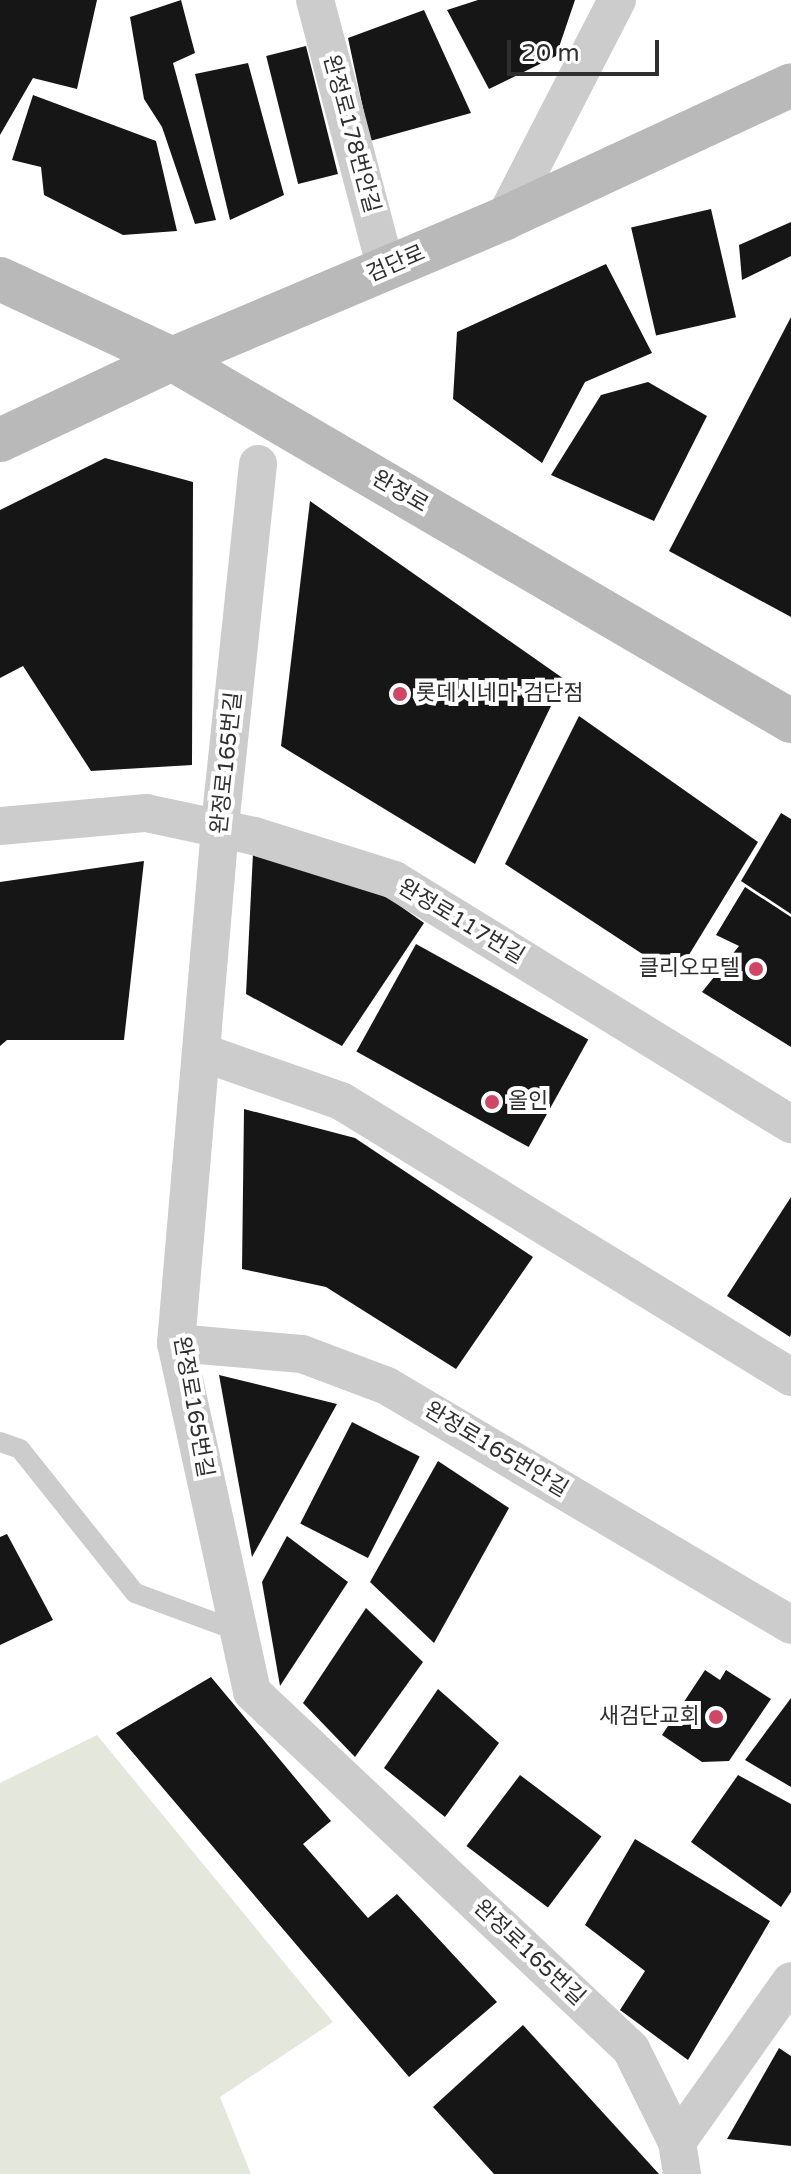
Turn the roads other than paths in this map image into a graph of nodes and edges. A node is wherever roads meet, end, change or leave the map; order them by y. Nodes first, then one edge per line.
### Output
1 (315, 0) edge
2 (617, 0) edge
3 (791, 85) edge
4 (505, 218) junction
5 (386, 268) junction
6 (0, 279) edge
7 (172, 359) junction
8 (0, 440) edge
9 (258, 464) dead end
10 (791, 721) edge
11 (0, 826) edge
12 (220, 828) junction
13 (201, 1052) junction
14 (791, 1124) edge
15 (176, 1343) junction
16 (791, 1377) edge
17 (0, 1442) edge
18 (791, 1625) edge
19 (238, 1631) junction
20 (791, 1981) edge
21 (779, 2024) edge
22 (680, 2158) edge

1 - 5 street, 완정로178번안길
2 - 4 street
3 - 4 main road, 검단로
4 - 5 main road, 검단로
5 - 7 main road, 검단로
6 - 7 main road, 완정로
7 - 8 main road, 검단로
7 - 10 main road, 완정로
9 - 12 street, 완정로165번길
11 - 12 street, 완정로117번길
12 - 13 street, 완정로165번길
12 - 14 street, 완정로117번길
13 - 15 street, 완정로165번길
13 - 16 street
15 - 18 street, 완정로165번안길
15 - 19 street, 완정로165번길
17 - 19 lane
19 - 22 street, 완정로165번길
20 - 21 street
21 - 22 street

